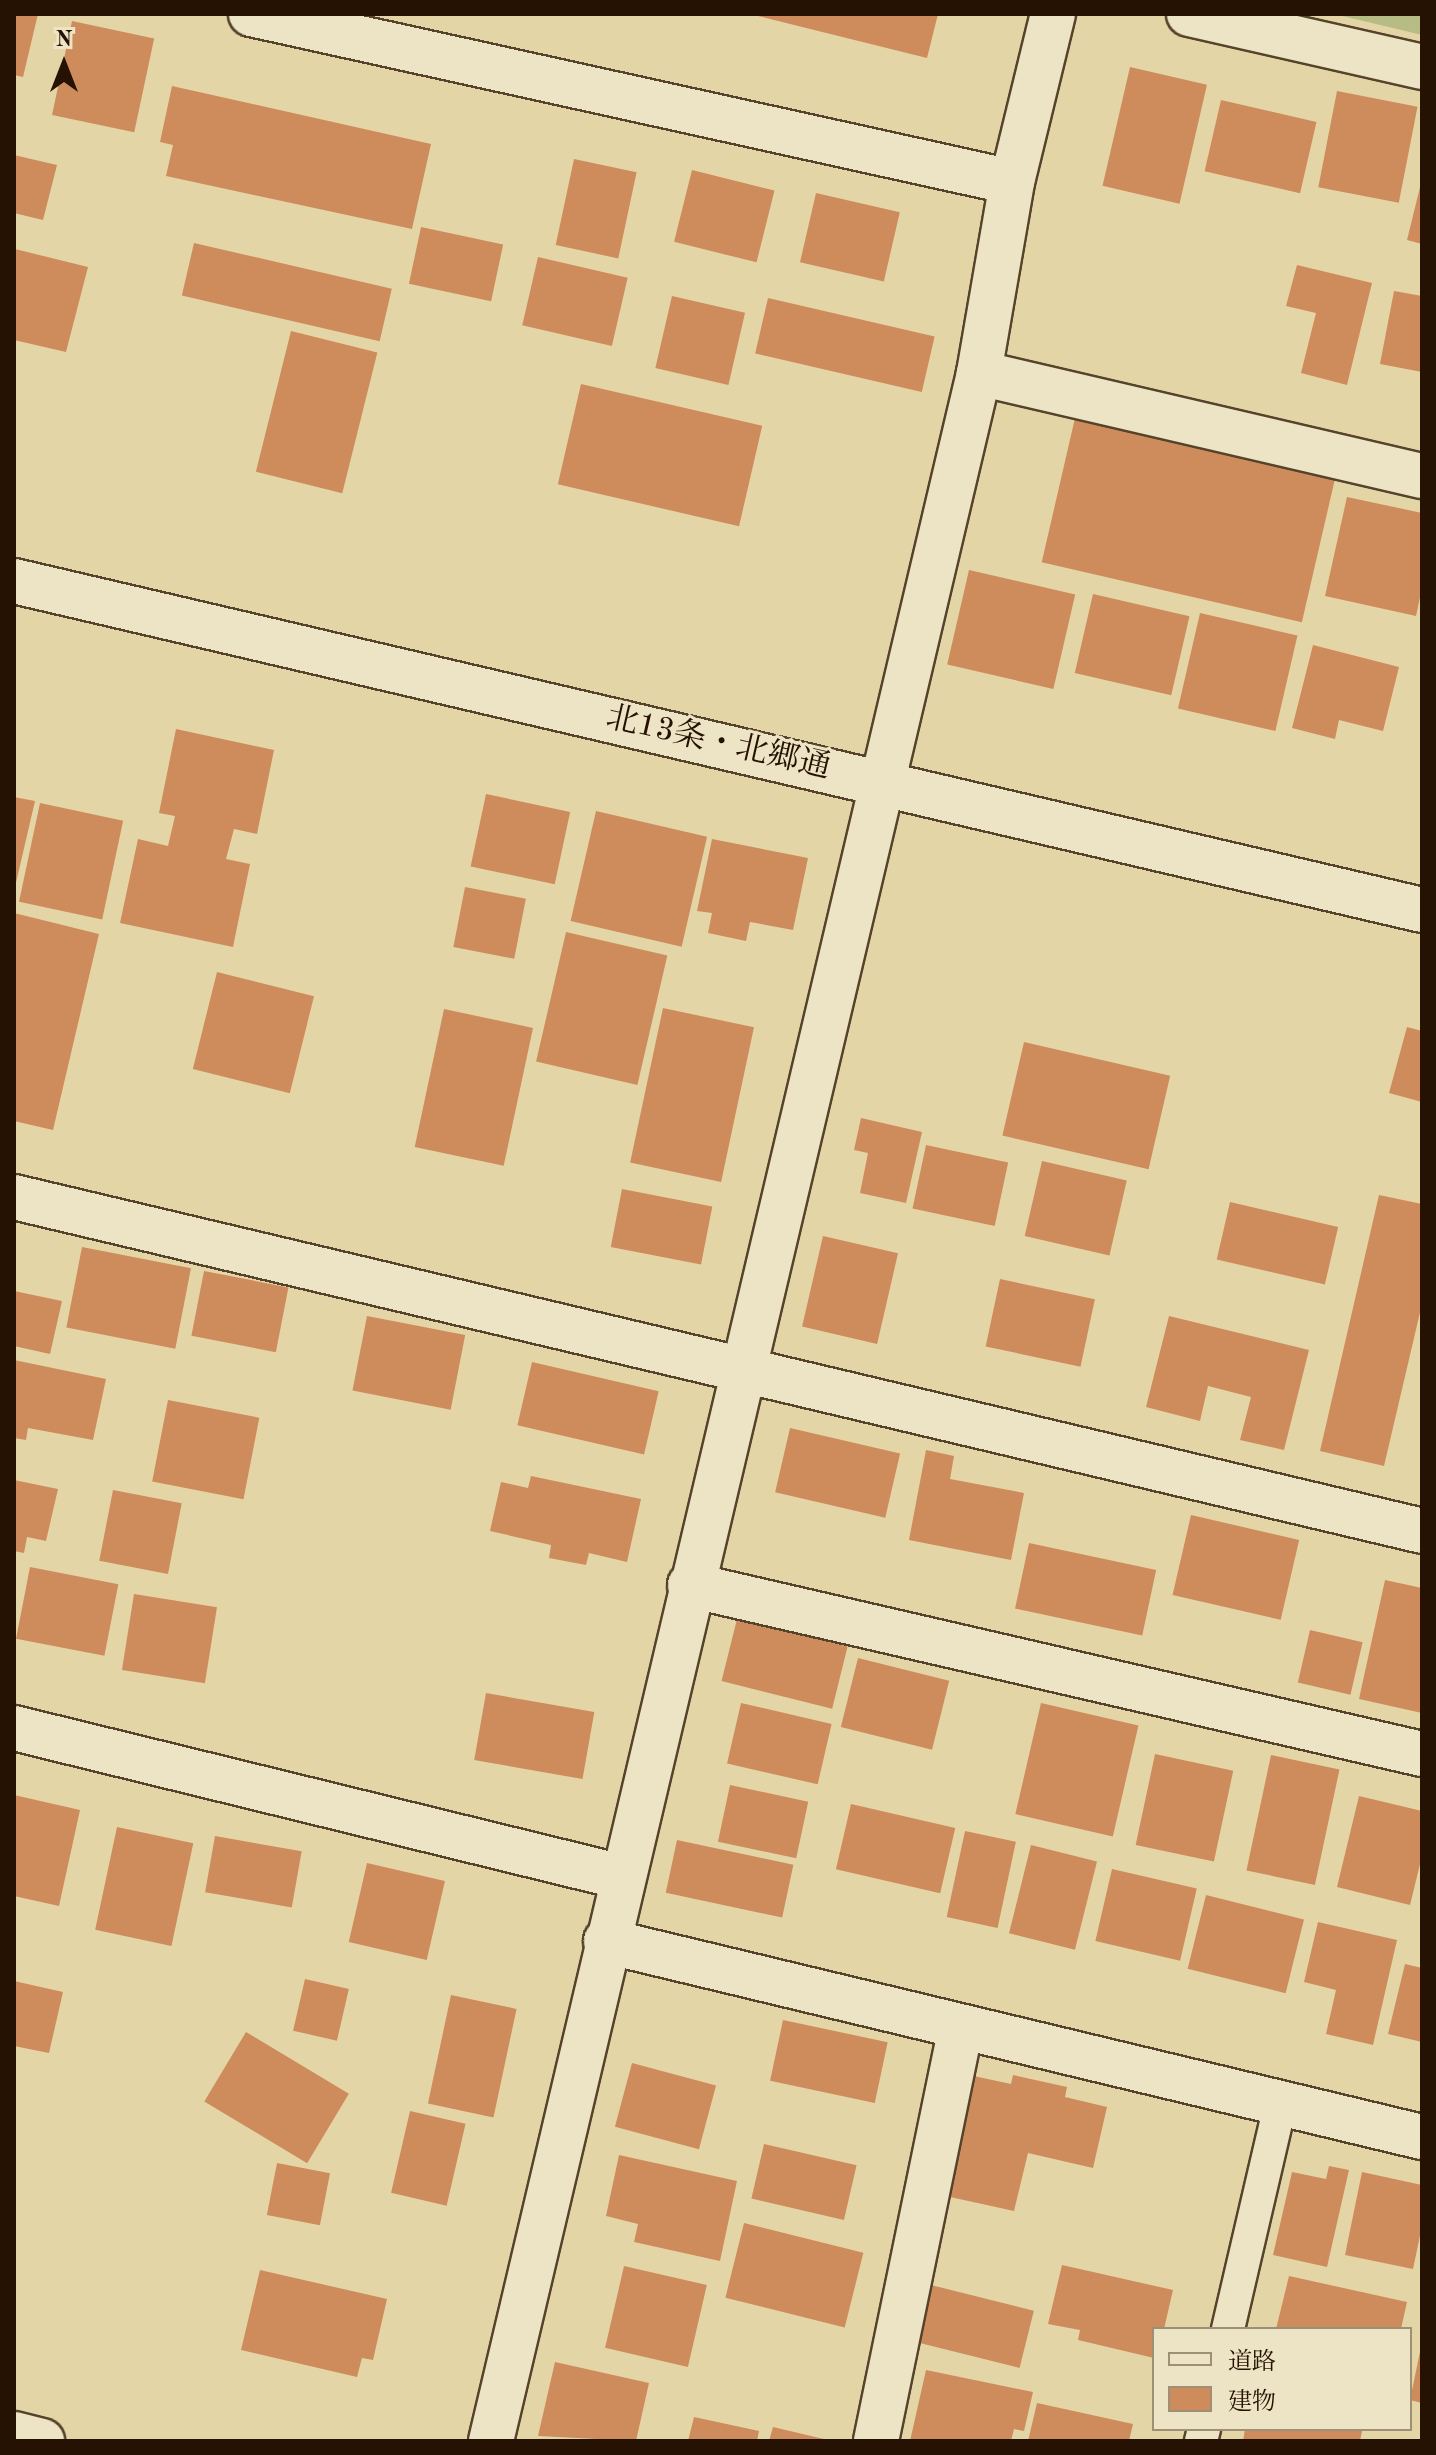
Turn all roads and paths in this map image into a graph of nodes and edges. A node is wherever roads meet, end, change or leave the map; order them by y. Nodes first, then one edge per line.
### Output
1 (251, 14) edge
2 (1053, 14) edge
3 (1189, 14) edge
4 (1422, 67) edge
5 (1012, 182) junction
6 (979, 373) junction
7 (1422, 476) edge
8 (14, 581) edge
9 (880, 784) junction
10 (1422, 910) edge
11 (14, 1197) edge
12 (742, 1369) junction
13 (1422, 1531) edge
14 (690, 1585) junction
15 (14, 1728) edge
16 (1422, 1754) edge
17 (622, 1877) junction
18 (606, 1941) junction
19 (961, 2027) junction
20 (1281, 2102) junction
21 (1422, 2137) edge
22 (1228, 2327) edge
23 (14, 2434) edge
24 (42, 2441) edge
25 (491, 2441) edge
26 (876, 2441) edge

1 - 5 street
2 - 5 street
3 - 4 street
5 - 6 street
6 - 7 street
6 - 9 street
8 - 9 street, 北13条・北郷通
9 - 10 street, 北13条・北郷通
9 - 12 street
11 - 12 street
12 - 13 street
12 - 14 street
14 - 16 street
14 - 17 street
15 - 17 street
17 - 18 street
18 - 19 street
18 - 25 street
19 - 20 street
19 - 26 street
20 - 21 street
20 - 22 lane
23 - 24 street

